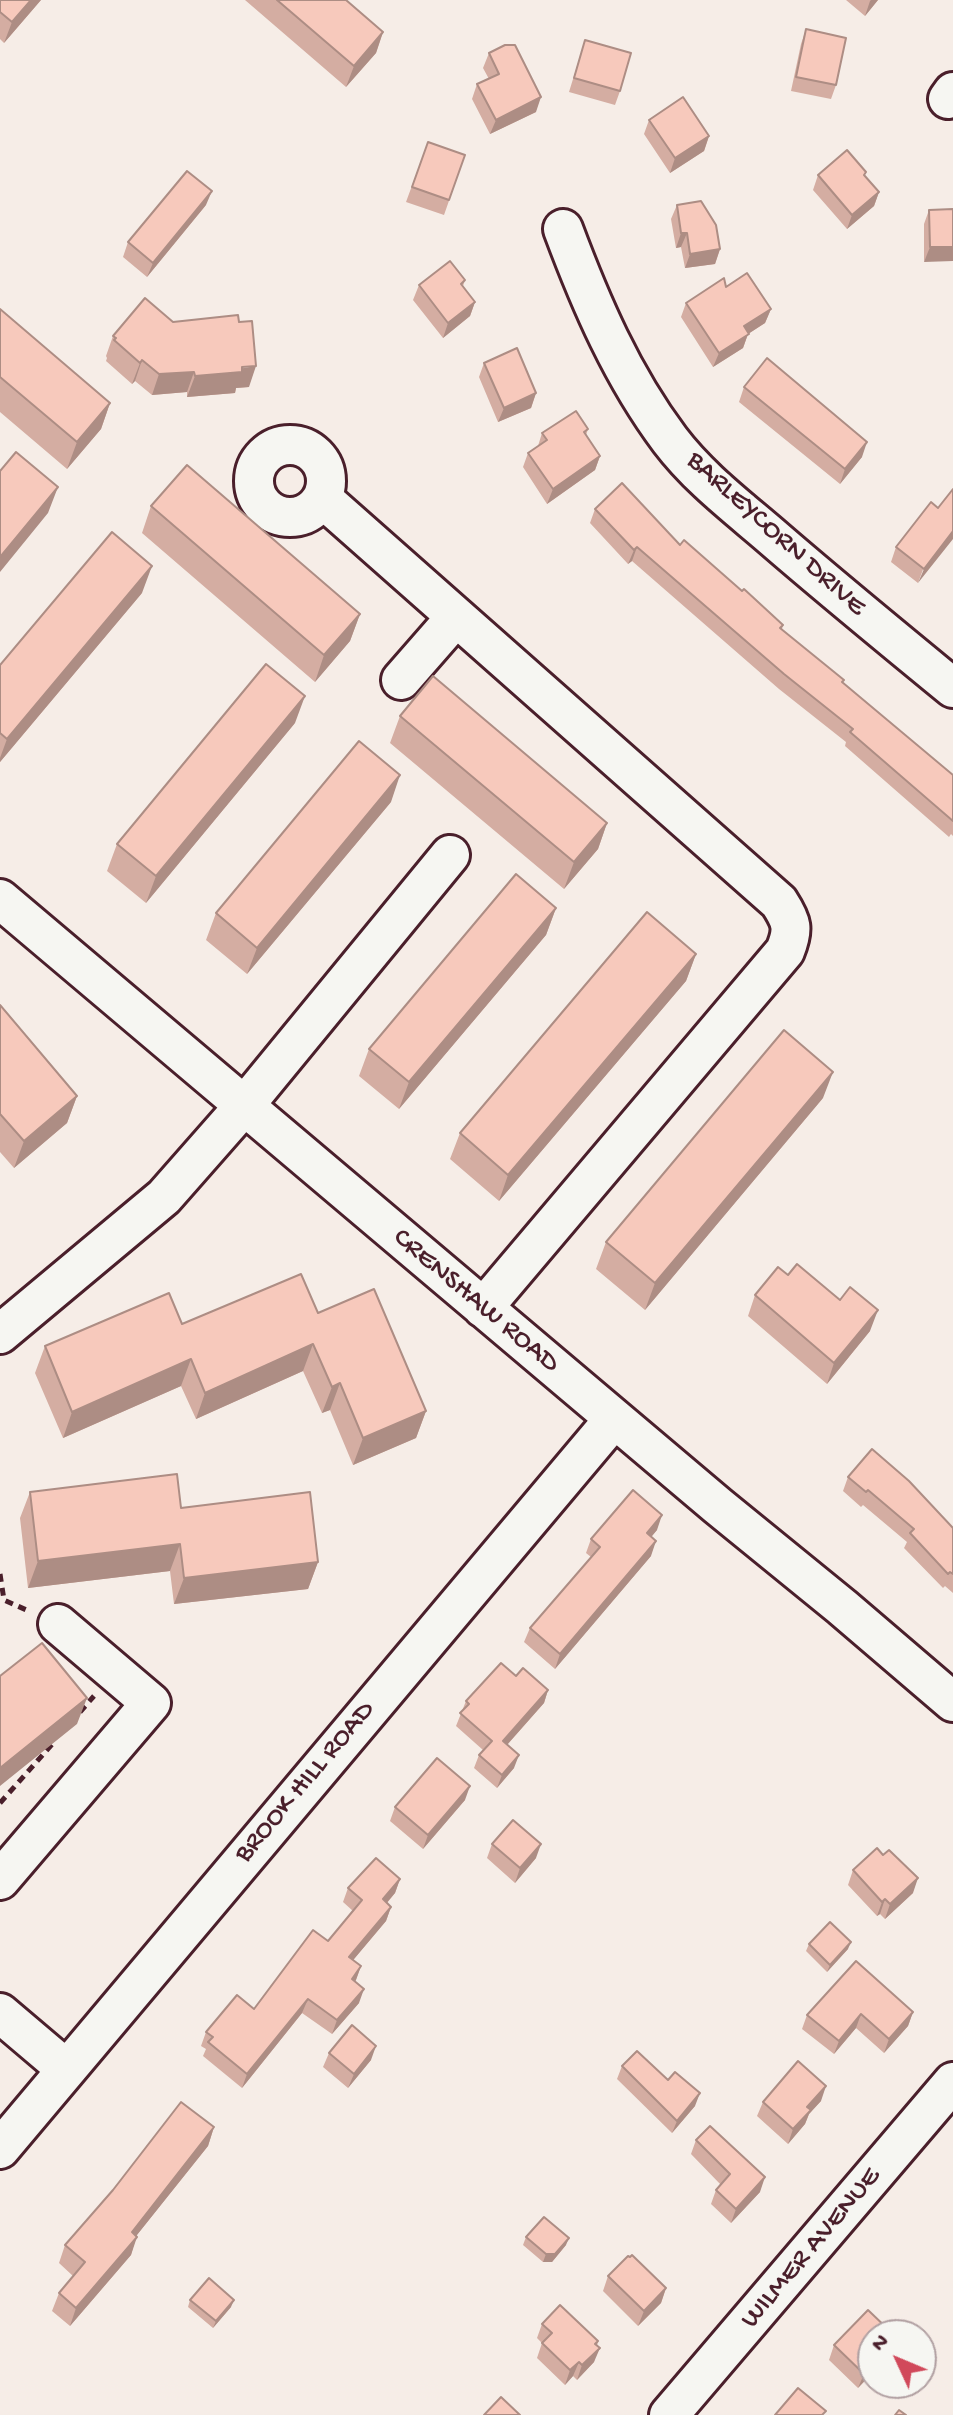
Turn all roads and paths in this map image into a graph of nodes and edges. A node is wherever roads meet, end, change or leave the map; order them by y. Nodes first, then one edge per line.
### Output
1 (563, 229) dead end
2 (322, 498) dead end
3 (456, 617) junction
4 (401, 680) dead end
5 (952, 685) edge
6 (450, 855) dead end
7 (0, 899) edge
8 (244, 1106) junction
9 (483, 1308) junction
10 (5, 1320) edge
11 (614, 1419) junction
12 (0, 1574) edge
13 (58, 1624) joint
14 (100, 1689) dead end
15 (953, 1702) edge
16 (72, 1721) edge
17 (63, 1732) edge
18 (0, 1803) edge
19 (0, 1880) edge
20 (0, 2013) edge
21 (66, 2069) junction
22 (953, 2082) edge
23 (0, 2149) edge
24 (669, 2415) edge

1 - 5 street, BARLEYCORN DRIVE
2 - 3 street
3 - 4 street
3 - 9 street
6 - 8 street
7 - 8 street, CRENSHAW ROAD
8 - 9 street, CRENSHAW ROAD
8 - 10 street
9 - 11 street, CRENSHAW ROAD
11 - 15 street, CRENSHAW ROAD
11 - 21 street, BROOK HILL ROAD
12 - 13 path
13 - 19 street
14 - 16 path
17 - 18 path
20 - 21 street
21 - 23 street, BROOK HILL ROAD
22 - 24 street, WILMER AVENUE

